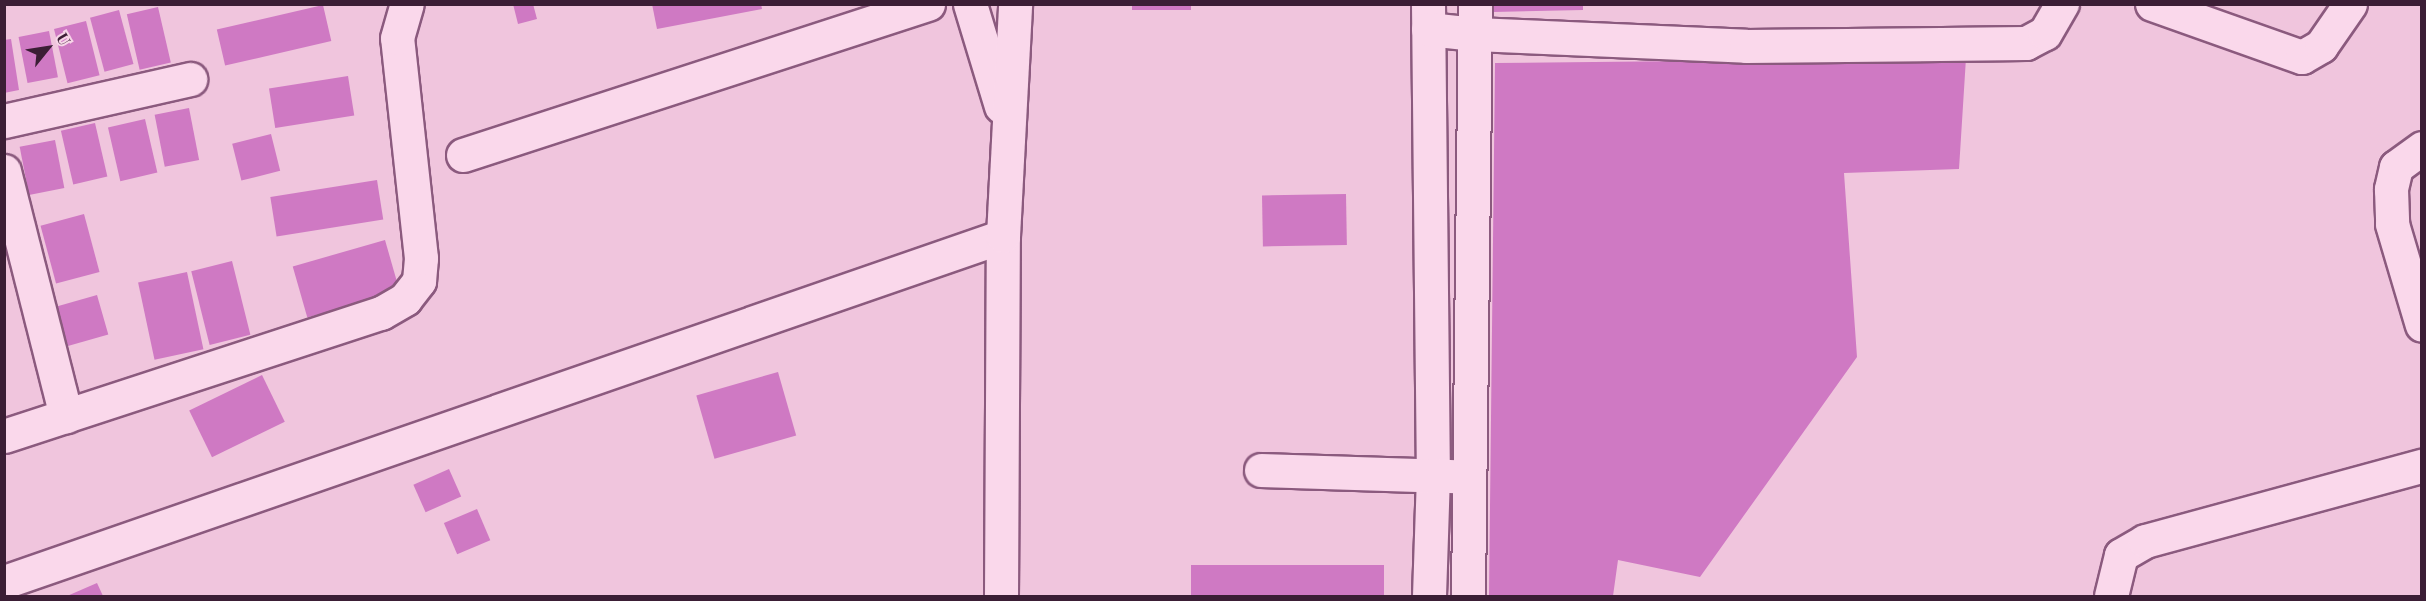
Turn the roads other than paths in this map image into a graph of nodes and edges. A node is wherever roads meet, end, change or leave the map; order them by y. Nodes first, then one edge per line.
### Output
1 (407, 4) edge
2 (928, 4) edge
3 (970, 4) edge
4 (1015, 4) edge
5 (2062, 4) edge
6 (2152, 4) edge
7 (2350, 4) edge
8 (1428, 17) edge
9 (1475, 19) edge
10 (190, 79) dead end
11 (4, 121) edge
12 (1007, 129) junction
13 (2421, 148) edge
14 (463, 155) dead end
15 (4, 171) edge
16 (1004, 236) junction
17 (2421, 325) edge
18 (66, 417) junction
19 (4, 436) edge
20 (2421, 466) edge
21 (1261, 470) dead end
22 (1433, 475) junction
23 (1467, 476) junction
24 (4, 582) edge
25 (1001, 597) edge
26 (1429, 597) edge
27 (1468, 597) edge
28 (2111, 597) edge

1 - 18 street
2 - 14 street
3 - 12 street
4 - 12 street
5 - 9 street
6 - 7 street
8 - 9 street
8 - 22 street
9 - 23 street
10 - 11 street
12 - 16 street
13 - 17 street
15 - 18 street
16 - 24 street
16 - 25 street
18 - 19 street
20 - 28 street
21 - 22 street
22 - 23 street
22 - 26 street
23 - 27 street

